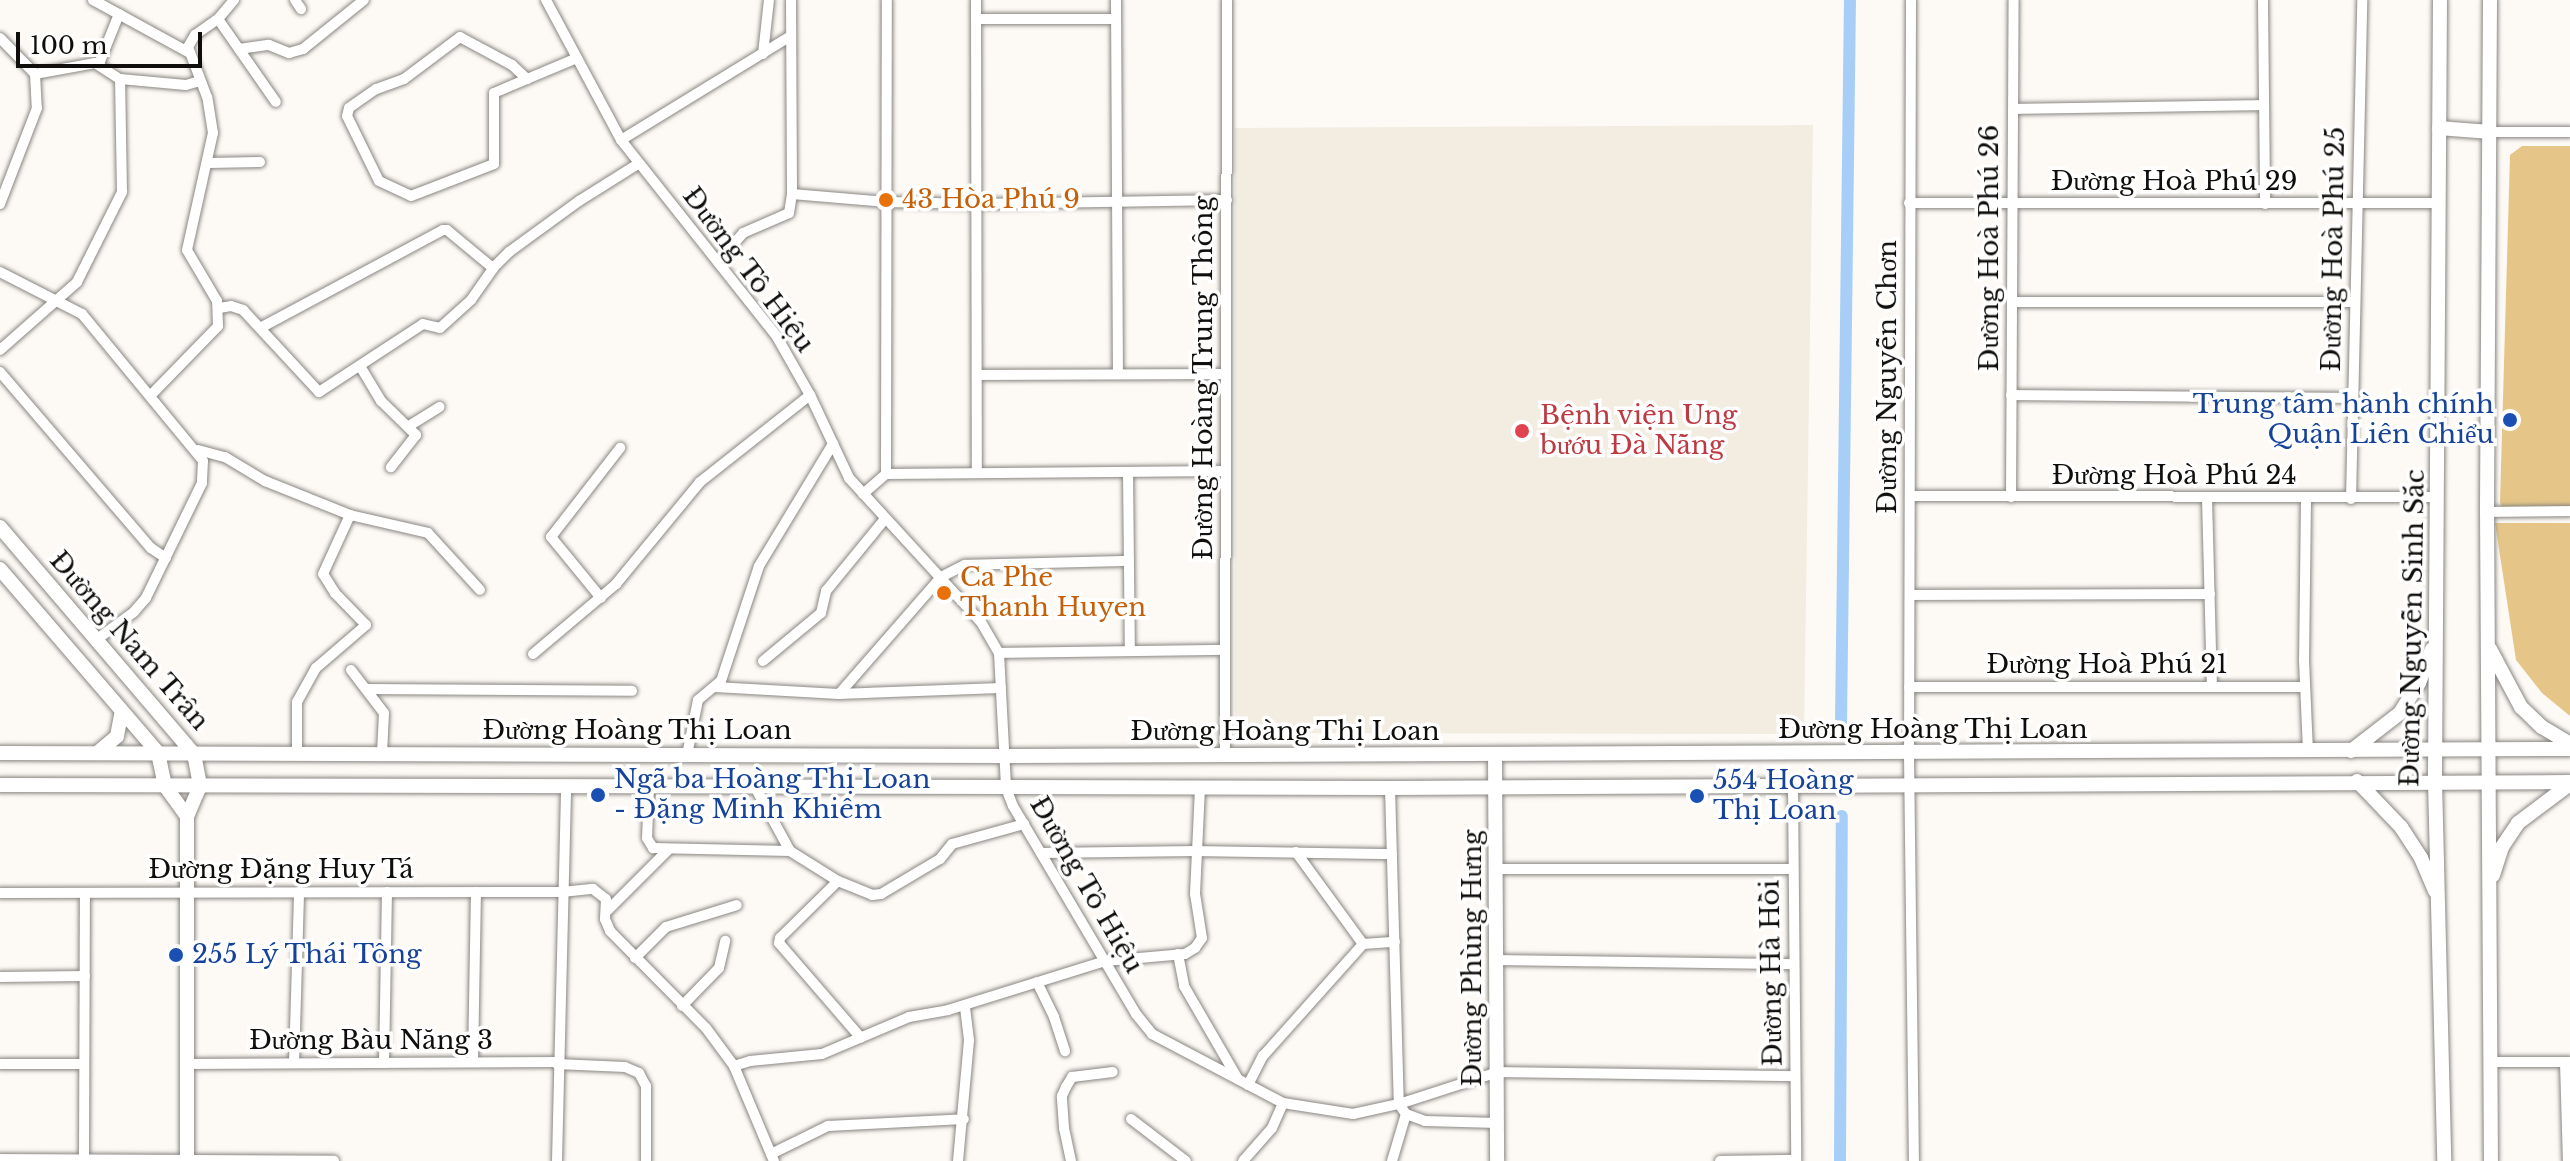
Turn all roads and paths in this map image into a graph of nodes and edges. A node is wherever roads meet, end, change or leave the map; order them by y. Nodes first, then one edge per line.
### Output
1 (93, 0) edge
2 (234, 0) edge
3 (364, 0) edge
4 (546, 0) edge
5 (769, 0) edge
6 (791, 0) edge
7 (887, 0) edge
8 (976, 0) edge
9 (1116, 0) edge
10 (1227, 0) edge
11 (1911, 0) edge
12 (2014, 0) edge
13 (2263, 0) edge
14 (2362, 0) edge
15 (2440, 0) edge
16 (2490, 0) edge
17 (119, 14) junction
18 (218, 19) junction
19 (976, 19) junction
20 (1116, 19) junction
21 (791, 36) junction
22 (0, 38) edge
23 (239, 49) junction
24 (188, 52) junction
25 (763, 54) junction
26 (577, 58) junction
27 (99, 64) junction
28 (35, 74) junction
29 (120, 79) junction
30 (527, 79) junction
31 (200, 81) junction
32 (276, 102) dead end
33 (2264, 105) junction
34 (2013, 109) junction
35 (2439, 128) junction
36 (2490, 132) junction
37 (2570, 132) edge
38 (621, 140) junction
39 (260, 162) dead end
40 (208, 163) junction
41 (638, 164) junction
42 (792, 194) junction
43 (1227, 200) junction
44 (887, 202) junction
45 (1117, 202) junction
46 (1909, 203) junction
47 (2013, 203) junction
48 (2439, 203) junction
49 (0, 204) edge
50 (977, 204) junction
51 (2265, 204) junction
52 (2357, 204) junction
53 (718, 262) junction
54 (493, 268) junction
55 (0, 272) edge
56 (59, 300) junction
57 (2012, 302) junction
58 (2355, 302) junction
59 (219, 308) junction
60 (262, 327) junction
61 (0, 350) edge
62 (360, 366) junction
63 (0, 372) edge
64 (1118, 374) junction
65 (1226, 374) junction
66 (977, 375) junction
67 (151, 395) junction
68 (810, 395) junction
69 (2011, 395) junction
70 (2353, 398) junction
71 (439, 407) dead end
72 (409, 426) junction
73 (833, 444) junction
74 (620, 448) dead end
75 (198, 450) junction
76 (391, 467) dead end
77 (1226, 471) junction
78 (1128, 472) junction
79 (977, 473) junction
80 (886, 474) junction
81 (863, 494) junction
82 (1910, 496) junction
83 (2011, 497) junction
84 (2438, 497) junction
85 (2207, 498) junction
86 (2306, 499) junction
87 (2351, 499) junction
88 (2570, 511) edge
89 (2487, 512) junction
90 (350, 515) junction
91 (885, 519) junction
92 (0, 527) edge
93 (166, 558) junction
94 (1129, 561) junction
95 (0, 569) edge
96 (941, 577) junction
97 (480, 590) dead end
98 (2210, 594) junction
99 (1910, 595) junction
100 (601, 598) junction
101 (2437, 637) junction
102 (96, 640) junction
103 (2488, 645) junction
104 (1225, 650) junction
105 (1130, 651) junction
106 (999, 653) junction
107 (533, 654) dead end
108 (763, 661) dead end
109 (351, 670) dead end
110 (715, 687) junction
111 (1909, 687) junction
112 (2212, 687) junction
113 (2305, 687) junction
114 (1001, 688) junction
115 (366, 689) junction
116 (632, 691) dead end
117 (839, 694) junction
118 (122, 711) junction
119 (2570, 747) edge
120 (2435, 748) junction
121 (2489, 748) junction
122 (2308, 751) junction
123 (2351, 751) junction
124 (0, 753) edge
125 (96, 753) junction
126 (158, 753) junction
127 (194, 754) junction
128 (297, 754) junction
129 (382, 754) junction
130 (687, 755) junction
131 (1495, 755) junction
132 (1909, 755) junction
133 (1005, 756) junction
134 (1225, 756) junction
135 (2357, 781) junction
136 (2435, 781) junction
137 (2489, 782) junction
138 (2570, 783) edge
139 (0, 785) edge
140 (1496, 785) junction
141 (1793, 785) junction
142 (1909, 785) junction
143 (165, 786) junction
144 (200, 786) junction
145 (566, 787) junction
146 (649, 787) junction
147 (755, 787) junction
148 (1200, 787) junction
149 (1006, 788) junction
150 (1390, 788) junction
151 (187, 816) junction
152 (1024, 824) junction
153 (668, 850) junction
154 (790, 851) junction
155 (1197, 851) junction
156 (1296, 852) junction
157 (1041, 853) junction
158 (1392, 854) junction
159 (1497, 869) junction
160 (1793, 869) junction
161 (838, 881) junction
162 (2488, 891) junction
163 (186, 892) junction
164 (299, 892) junction
165 (387, 892) junction
166 (476, 892) junction
167 (562, 892) junction
168 (0, 893) edge
169 (85, 893) junction
170 (2440, 902) junction
171 (737, 905) dead end
172 (608, 910) junction
173 (725, 941) dead end
174 (1395, 942) junction
175 (1363, 944) junction
176 (1178, 954) junction
177 (635, 958) junction
178 (1498, 960) junction
179 (1105, 961) junction
180 (1794, 964) junction
181 (85, 976) junction
182 (0, 977) edge
183 (1037, 982) junction
184 (965, 1005) junction
185 (682, 1006) junction
186 (861, 1038) junction
187 (1065, 1051) dead end
188 (473, 1062) junction
189 (2490, 1062) junction
190 (2568, 1062) edge
191 (294, 1063) junction
192 (384, 1063) junction
193 (557, 1063) junction
194 (0, 1064) edge
195 (84, 1064) junction
196 (185, 1064) junction
197 (734, 1066) junction
198 (1113, 1072) dead end
199 (1498, 1072) junction
200 (1795, 1076) junction
201 (1243, 1083) junction
202 (1283, 1103) junction
203 (1402, 1109) junction
204 (964, 1119) junction
205 (1131, 1119) dead end
206 (1498, 1123) junction
207 (772, 1157) edge
208 (2569, 1158) edge
209 (0, 1159) edge
210 (84, 1159) edge
211 (187, 1160) edge
212 (1796, 1160) edge
213 (334, 1161) edge
214 (557, 1161) edge
215 (646, 1161) edge
216 (958, 1161) edge
217 (1071, 1161) edge
218 (1186, 1161) edge
219 (1243, 1161) edge
220 (1392, 1161) edge
221 (1497, 1161) edge
222 (1720, 1161) edge
223 (1914, 1161) edge
224 (2444, 1161) edge
225 (2491, 1161) edge

1 - 17 street
2 - 18 street
3 - 23 street
4 - 26 street, Đường Tô Hiệu
5 - 25 street
6 - 21 street
7 - 44 street
8 - 19 street
9 - 20 street
10 - 43 street, Đường Hoàng Trung Thông
11 - 46 street, Đường Nguyễn Chơn
12 - 34 street, Đường Hoà Phú 26
13 - 33 street
14 - 52 street, Đường Hoà Phú 25
15 - 35 main road, Đường Nguyễn Sinh Sắc
16 - 36 main road
17 - 24 street
17 - 27 street
18 - 23 street
18 - 24 street
19 - 20 street
19 - 50 street
20 - 45 street
21 - 25 street
21 - 42 street
22 - 28 street
23 - 32 street
24 - 31 street
25 - 38 street
26 - 30 street
26 - 38 street, Đường Tô Hiệu
27 - 28 street
27 - 29 street
28 - 49 street
29 - 31 street
29 - 56 street
30 - 30 street
31 - 40 street
33 - 34 street
33 - 51 street
34 - 47 street, Đường Hoà Phú 26
35 - 36 main road
35 - 48 main road, Đường Nguyễn Sinh Sắc
36 - 37 street
36 - 89 main road
38 - 41 street, Đường Tô Hiệu
39 - 40 street
40 - 59 street
41 - 53 street, Đường Tô Hiệu
41 - 54 street
42 - 44 street
42 - 53 street
43 - 45 street
43 - 65 street, Đường Hoàng Trung Thông
44 - 50 street
44 - 80 street
45 - 50 street
45 - 64 street
46 - 47 street, Đường Hoà Phú 29
46 - 82 street, Đường Nguyễn Chơn
47 - 51 street, Đường Hoà Phú 29
47 - 57 street, Đường Hoà Phú 26
48 - 52 street, Đường Hoà Phú 29
48 - 84 main road, Đường Nguyễn Sinh Sắc
50 - 66 street
51 - 52 street, Đường Hoà Phú 29
52 - 58 street, Đường Hoà Phú 25
53 - 68 street, Đường Tô Hiệu
54 - 60 street
54 - 62 street
55 - 56 street
56 - 61 street
56 - 67 street
57 - 58 street
57 - 69 street, Đường Hoà Phú 26
58 - 70 street, Đường Hoà Phú 25
59 - 60 street
59 - 67 street
60 - 62 street
62 - 72 street
63 - 93 street
64 - 65 street
64 - 66 street
65 - 77 street, Đường Hoàng Trung Thông
66 - 79 street
67 - 75 street
68 - 73 street, Đường Tô Hiệu
68 - 100 street
69 - 70 street
69 - 83 street, Đường Hoà Phú 26
70 - 87 street, Đường Hoà Phú 25
71 - 72 street
72 - 76 street
73 - 81 street, Đường Tô Hiệu
73 - 110 street
74 - 100 street
75 - 90 street
75 - 93 street
77 - 78 street
77 - 104 street, Đường Hoàng Trung Thông
78 - 79 street
78 - 94 street
79 - 80 street
80 - 81 street
81 - 91 street, Đường Tô Hiệu
82 - 83 street, Đường Hoà Phú 24
82 - 99 street, Đường Nguyễn Chơn
83 - 85 street, Đường Hoà Phú 24
84 - 87 street, Đường Hoà Phú 24
84 - 101 main road, Đường Nguyễn Sinh Sắc
85 - 86 street, Đường Hoà Phú 24
85 - 98 street
86 - 87 street, Đường Hoà Phú 24
86 - 113 street
88 - 89 street
89 - 103 main road
90 - 97 street
90 - 128 street
91 - 96 street, Đường Tô Hiệu
91 - 108 street
92 - 102 main road, Đường Nam Trân
93 - 102 street
94 - 96 street
94 - 105 street
95 - 118 main road, Đường Nam Trân
96 - 106 street, Đường Tô Hiệu
96 - 117 street
98 - 99 street
98 - 112 street
99 - 111 street, Đường Nguyễn Chơn
100 - 107 street
101 - 120 main road, Đường Nguyễn Sinh Sắc
101 - 123 main road
102 - 127 main road, Đường Nam Trân
103 - 119 main road
103 - 121 main road
104 - 105 street
104 - 134 street, Đường Hoàng Trung Thông
105 - 106 street
106 - 114 street, Đường Tô Hiệu
109 - 115 street
110 - 117 street
110 - 130 street
111 - 112 street, Đường Hoà Phú 21
111 - 132 street, Đường Nguyễn Chơn
112 - 113 street, Đường Hoà Phú 21
113 - 122 street
114 - 117 street
114 - 133 street, Đường Tô Hiệu
115 - 116 street
115 - 129 street
118 - 125 main road
118 - 126 main road, Đường Nam Trân
119 - 121 main road, Đường Hoàng Thị Loan
120 - 121 main road, Đường Hoàng Thị Loan
120 - 123 main road, Đường Hoàng Thị Loan
120 - 136 main road, Đường Nguyễn Sinh Sắc
121 - 137 main road
122 - 123 main road, Đường Hoàng Thị Loan
122 - 132 main road, Đường Hoàng Thị Loan
124 - 125 main road, Đường Hoàng Thị Loan
125 - 126 main road, Đường Hoàng Thị Loan
126 - 127 main road, Đường Hoàng Thị Loan
126 - 143 main road, Đường Nam Trân
127 - 128 main road, Đường Hoàng Thị Loan
127 - 144 main road, Đường Nam Trân
128 - 129 main road, Đường Hoàng Thị Loan
129 - 130 main road, Đường Hoàng Thị Loan
130 - 133 main road, Đường Hoàng Thị Loan
131 - 132 main road, Đường Hoàng Thị Loan
131 - 134 main road, Đường Hoàng Thị Loan
131 - 140 main road, Đường Phùng Hưng
132 - 142 street, Đường Nguyễn Chơn
133 - 134 main road, Đường Hoàng Thị Loan
133 - 149 street, Đường Tô Hiệu
135 - 136 main road, Đường Hoàng Thị Loan
135 - 142 main road, Đường Hoàng Thị Loan
135 - 170 main road
136 - 137 main road, Đường Hoàng Thị Loan
136 - 170 main road, Đường Nguyễn Sinh Sắc
137 - 138 main road, Đường Hoàng Thị Loan
137 - 162 main road
138 - 162 main road
139 - 143 main road, Đường Hoàng Thị Loan
140 - 141 main road, Đường Hoàng Thị Loan
140 - 150 main road, Đường Hoàng Thị Loan
140 - 159 main road, Đường Phùng Hưng
141 - 142 main road, Đường Hoàng Thị Loan
141 - 160 street, Đường Hà Hồi
142 - 223 street, Đường Nguyễn Chơn
143 - 144 main road, Đường Hoàng Thị Loan
143 - 151 main road, Đường Nam Trân
144 - 145 main road, Đường Hoàng Thị Loan
144 - 151 main road
145 - 146 main road, Đường Hoàng Thị Loan
145 - 167 street
146 - 147 main road, Đường Hoàng Thị Loan
146 - 153 street
147 - 149 main road, Đường Hoàng Thị Loan
147 - 154 street
148 - 149 main road, Đường Hoàng Thị Loan
148 - 150 main road, Đường Hoàng Thị Loan
148 - 155 street
149 - 152 street, Đường Tô Hiệu
150 - 158 street
151 - 163 main road
152 - 157 street, Đường Tô Hiệu
152 - 161 street
153 - 154 street
153 - 172 street
154 - 161 street
155 - 156 street
155 - 157 street
155 - 176 street
156 - 158 street
156 - 175 street
157 - 179 street, Đường Tô Hiệu
158 - 174 street
159 - 160 street
159 - 178 main road, Đường Phùng Hưng
160 - 180 street, Đường Hà Hồi
161 - 186 street
162 - 189 main road
163 - 164 street, Đường Đặng Huy Tá
163 - 169 street, Đường Đặng Huy Tá
163 - 196 main road
164 - 165 street, Đường Đặng Huy Tá
164 - 191 street
165 - 166 street, Đường Đặng Huy Tá
165 - 192 street
166 - 167 street, Đường Đặng Huy Tá
166 - 188 street
167 - 172 street, Đường Đặng Huy Tá
167 - 193 street
168 - 169 street, Đường Đặng Huy Tá
169 - 181 street
170 - 224 main road, Đường Nguyễn Sinh Sắc
171 - 177 street
172 - 177 street
173 - 185 street
174 - 175 street
174 - 203 street
175 - 201 street
176 - 179 street
176 - 201 street
177 - 185 street
178 - 180 street
178 - 199 main road, Đường Phùng Hưng
179 - 183 street
179 - 201 street, Đường Tô Hiệu
180 - 200 street, Đường Hà Hồi
181 - 182 street
181 - 195 street
183 - 184 street
183 - 187 street
184 - 186 street
184 - 204 street
185 - 197 street
186 - 197 street
188 - 192 street, Đường Bàu Năng 3
188 - 193 street, Đường Bàu Năng 3
189 - 190 street
189 - 225 main road
190 - 208 street
191 - 192 street, Đường Bàu Năng 3
191 - 196 street, Đường Bàu Năng 3
193 - 214 street
193 - 215 street, Đường Bàu Năng 3
194 - 195 street
195 - 210 street
196 - 211 main road
197 - 207 street
198 - 217 street
199 - 200 street, Đường Tô Hiệu
199 - 203 street, Đường Tô Hiệu
199 - 206 main road, Đường Phùng Hưng
200 - 212 street, Đường Hà Hồi
201 - 202 street, Đường Tô Hiệu
202 - 203 street, Đường Tô Hiệu
202 - 219 street
203 - 206 street
203 - 220 street
204 - 207 street
204 - 216 street
205 - 218 street
206 - 221 main road, Đường Phùng Hưng
209 - 210 street
210 - 211 street
211 - 213 street
212 - 222 street

